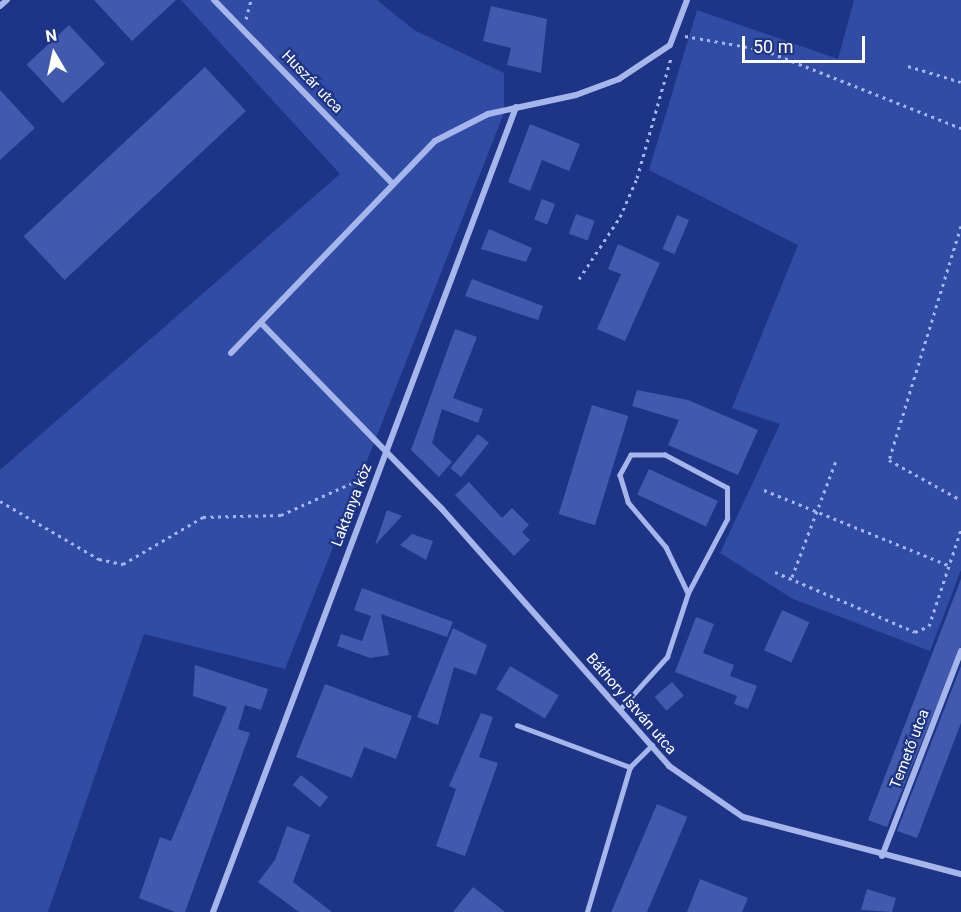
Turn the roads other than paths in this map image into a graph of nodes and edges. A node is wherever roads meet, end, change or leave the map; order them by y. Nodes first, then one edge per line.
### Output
1 (7, 0) edge
2 (214, 0) edge
3 (687, 0) edge
4 (0, 6) edge
5 (516, 107) junction
6 (391, 182) junction
7 (262, 324) junction
8 (231, 352) dead end
9 (384, 454) junction
10 (688, 593) junction
11 (961, 651) edge
12 (621, 708) junction
13 (517, 726) dead end
14 (652, 745) junction
15 (630, 767) junction
16 (882, 856) junction
17 (961, 874) edge
18 (213, 912) edge
19 (587, 912) edge

1 - 4 street
2 - 6 street, Huszár utca
3 - 5 street
5 - 6 street
5 - 9 street, Laktanya köz
6 - 7 street
7 - 8 street
7 - 9 street, Báthory István utca
9 - 12 street, Báthory István utca
9 - 18 street, Laktanya köz
10 - 10 lane
10 - 12 lane
11 - 16 street, Temető utca
12 - 14 street, Báthory István utca
13 - 15 lane
14 - 15 lane
14 - 16 street, Báthory István utca
15 - 19 lane
16 - 17 street, Báthory István utca

